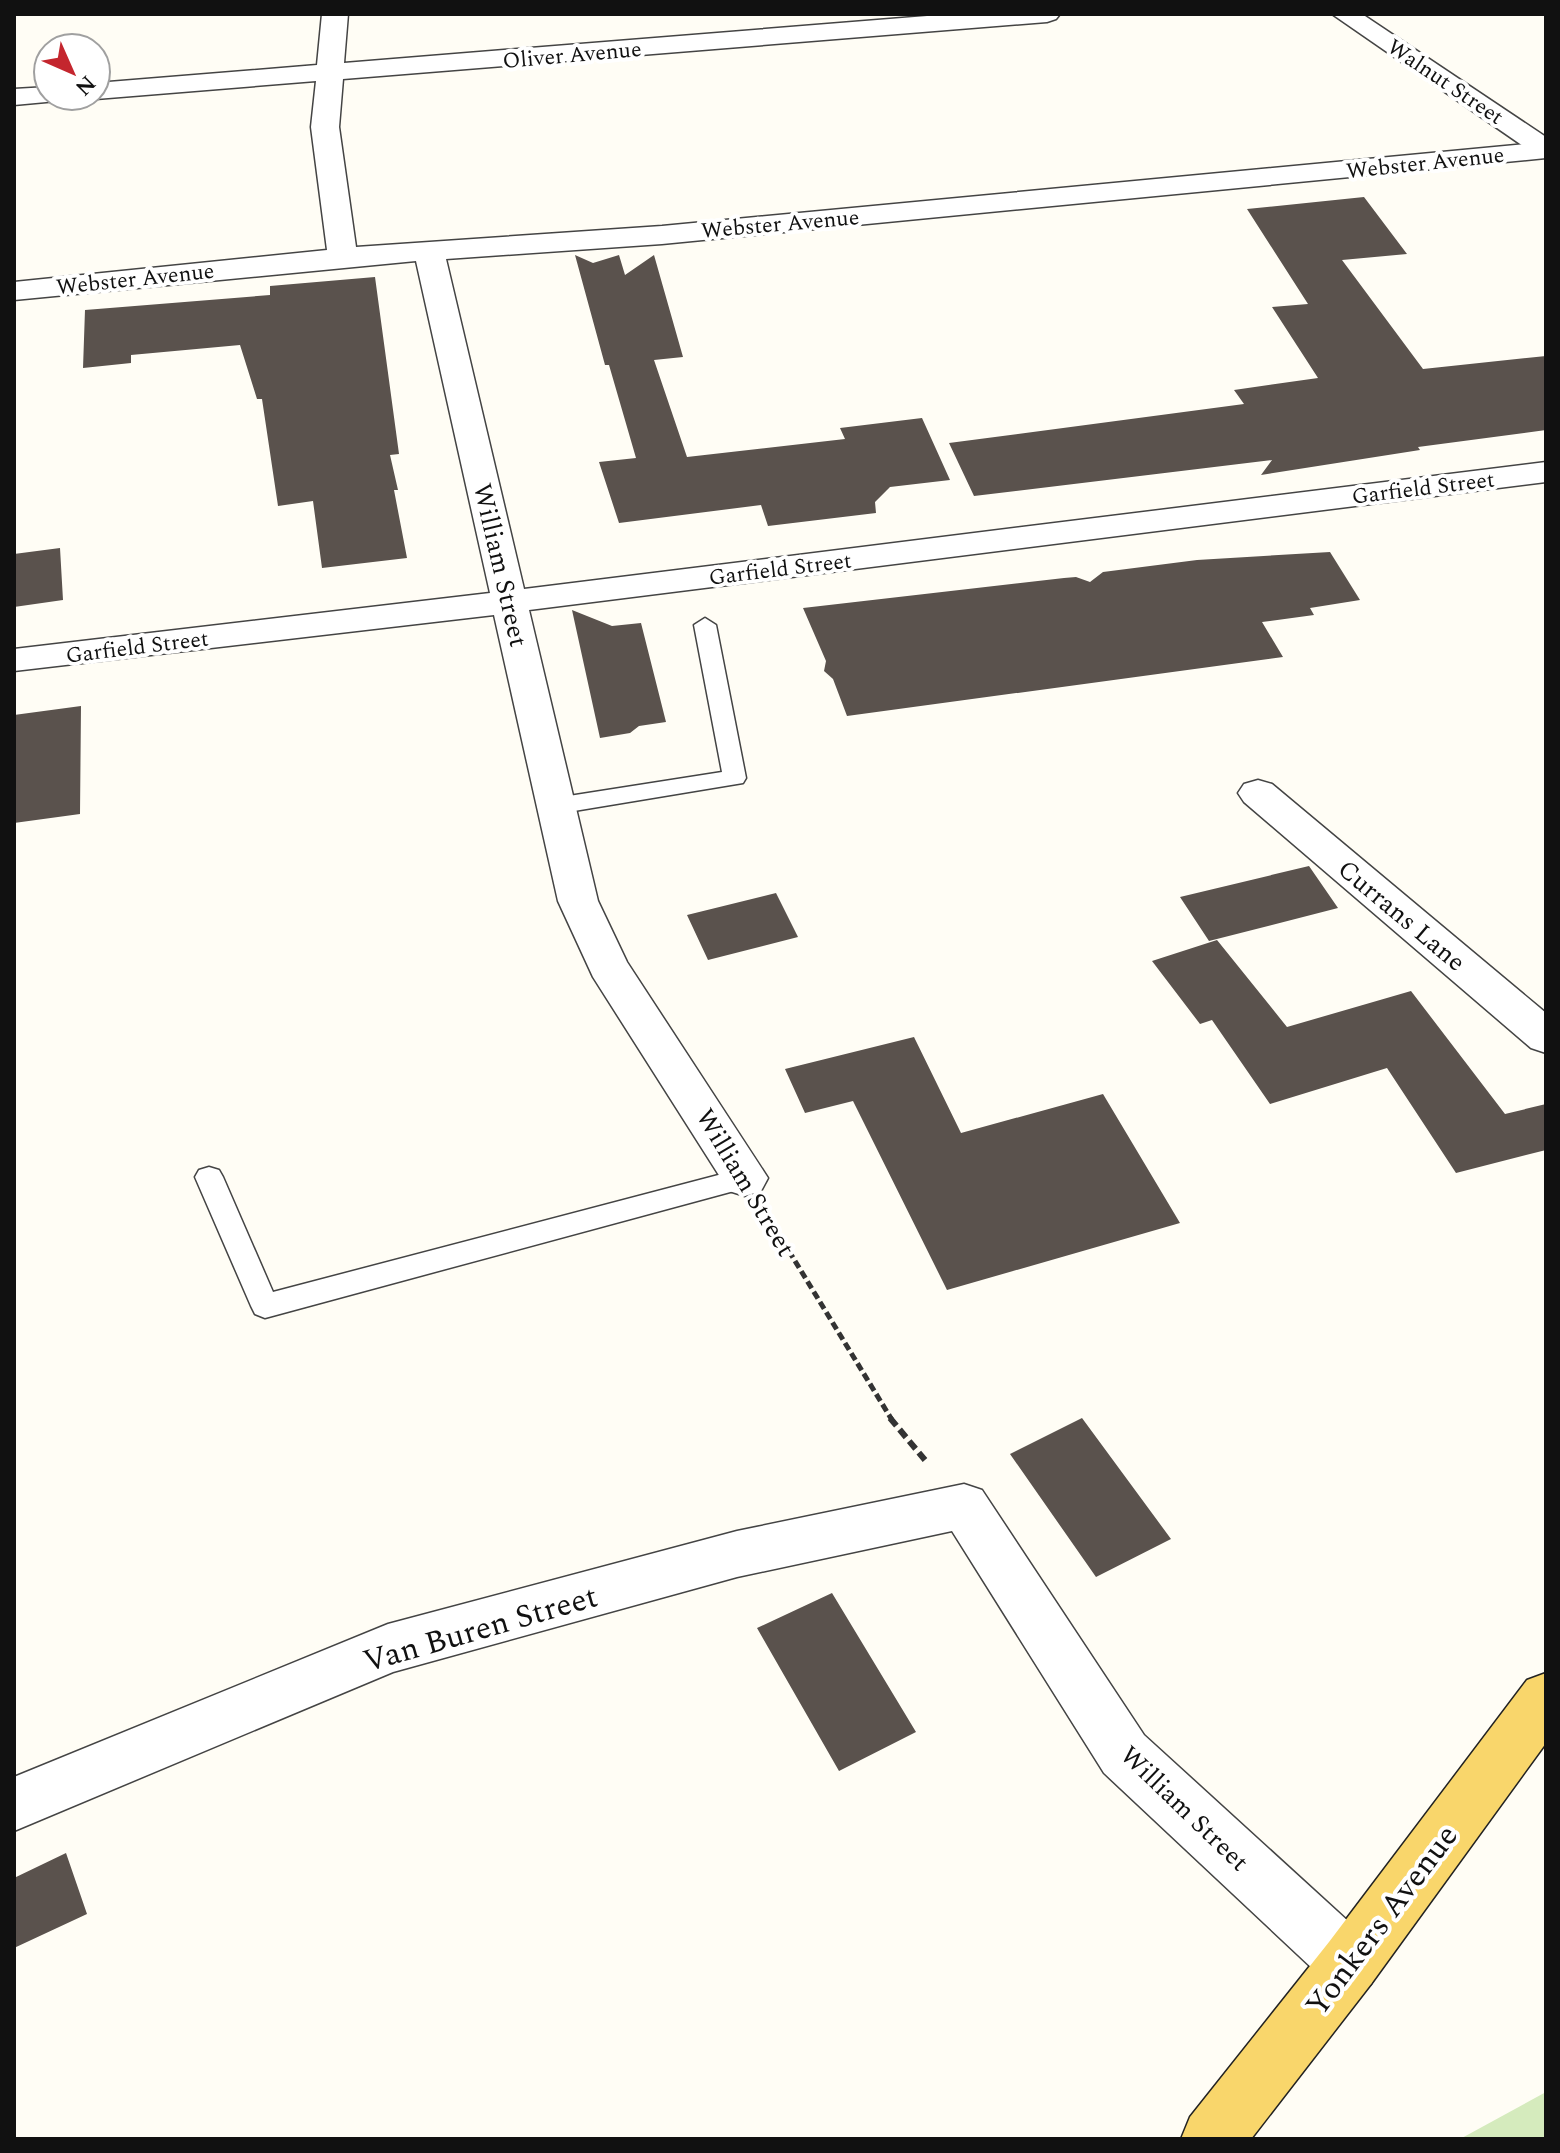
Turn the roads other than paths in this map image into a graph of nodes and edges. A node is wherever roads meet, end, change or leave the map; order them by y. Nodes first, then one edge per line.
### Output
1 (335, 14) edge
2 (1047, 14) edge
3 (1345, 14) edge
4 (329, 73) junction
5 (112, 90) edge
6 (1546, 149) edge
7 (429, 251) junction
8 (343, 257) junction
9 (14, 291) edge
10 (1546, 472) edge
11 (509, 602) junction
12 (705, 625) dead end
13 (14, 660) edge
14 (1258, 793) dead end
15 (556, 806) junction
16 (1546, 1037) edge
17 (209, 1177) dead end
18 (745, 1178) joint
19 (964, 1506) joint
20 (1546, 1698) edge
21 (14, 1804) edge
22 (1350, 1963) junction
23 (1212, 2139) edge

1 - 4 street
2 - 4 street, Oliver Avenue
3 - 6 street, Walnut Street
4 - 5 street, Oliver Avenue
4 - 8 street
6 - 7 street, Webster Avenue
7 - 8 street, Webster Avenue
7 - 11 street, William Street
8 - 9 street, Webster Avenue
10 - 11 street, Garfield Street
11 - 13 street, Garfield Street
11 - 15 street, William Street
12 - 15 lane
14 - 16 street, Currans Lane
15 - 18 street, William Street
17 - 18 lane
19 - 21 street, Van Buren Street
19 - 22 street, William Street
20 - 22 main road, Yonkers Avenue
22 - 23 main road, Yonkers Avenue

